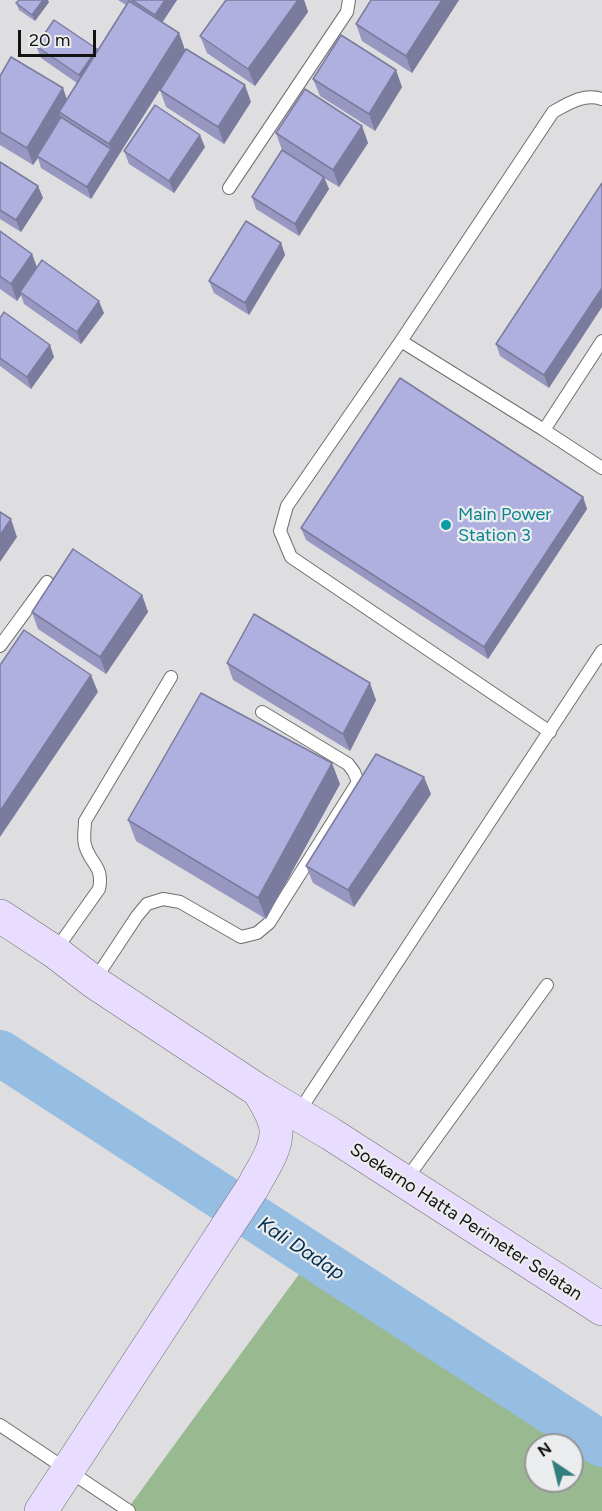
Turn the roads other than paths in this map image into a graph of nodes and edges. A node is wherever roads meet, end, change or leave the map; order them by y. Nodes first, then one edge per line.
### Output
1 (349, 0) edge
2 (602, 99) edge
3 (229, 188) dead end
4 (401, 340) junction
5 (602, 341) edge
6 (544, 430) junction
7 (602, 468) edge
8 (47, 582) dead end
9 (0, 646) edge
10 (602, 651) edge
11 (171, 677) dead end
12 (262, 712) dead end
13 (550, 732) junction
14 (0, 916) edge
15 (55, 952) junction
16 (94, 982) junction
17 (548, 985) dead end
18 (259, 1090) junction
19 (297, 1114) junction
20 (404, 1182) junction
21 (602, 1309) edge
22 (0, 1425) edge
23 (70, 1470) junction
24 (41, 1511) edge
25 (129, 1511) edge

1 - 3 lane
2 - 4 lane
4 - 6 lane
4 - 13 lane
5 - 6 lane
6 - 7 lane
8 - 9 lane
10 - 13 lane
11 - 15 lane
12 - 16 lane
13 - 19 lane
14 - 15 main road
15 - 16 main road
16 - 18 main road
17 - 20 lane
18 - 19 main road, Soekarno Hatta Perimeter Selatan
18 - 23 main road
19 - 20 main road, Soekarno Hatta Perimeter Selatan
20 - 21 main road, Soekarno Hatta Perimeter Selatan
22 - 23 lane
23 - 24 main road
23 - 25 lane

